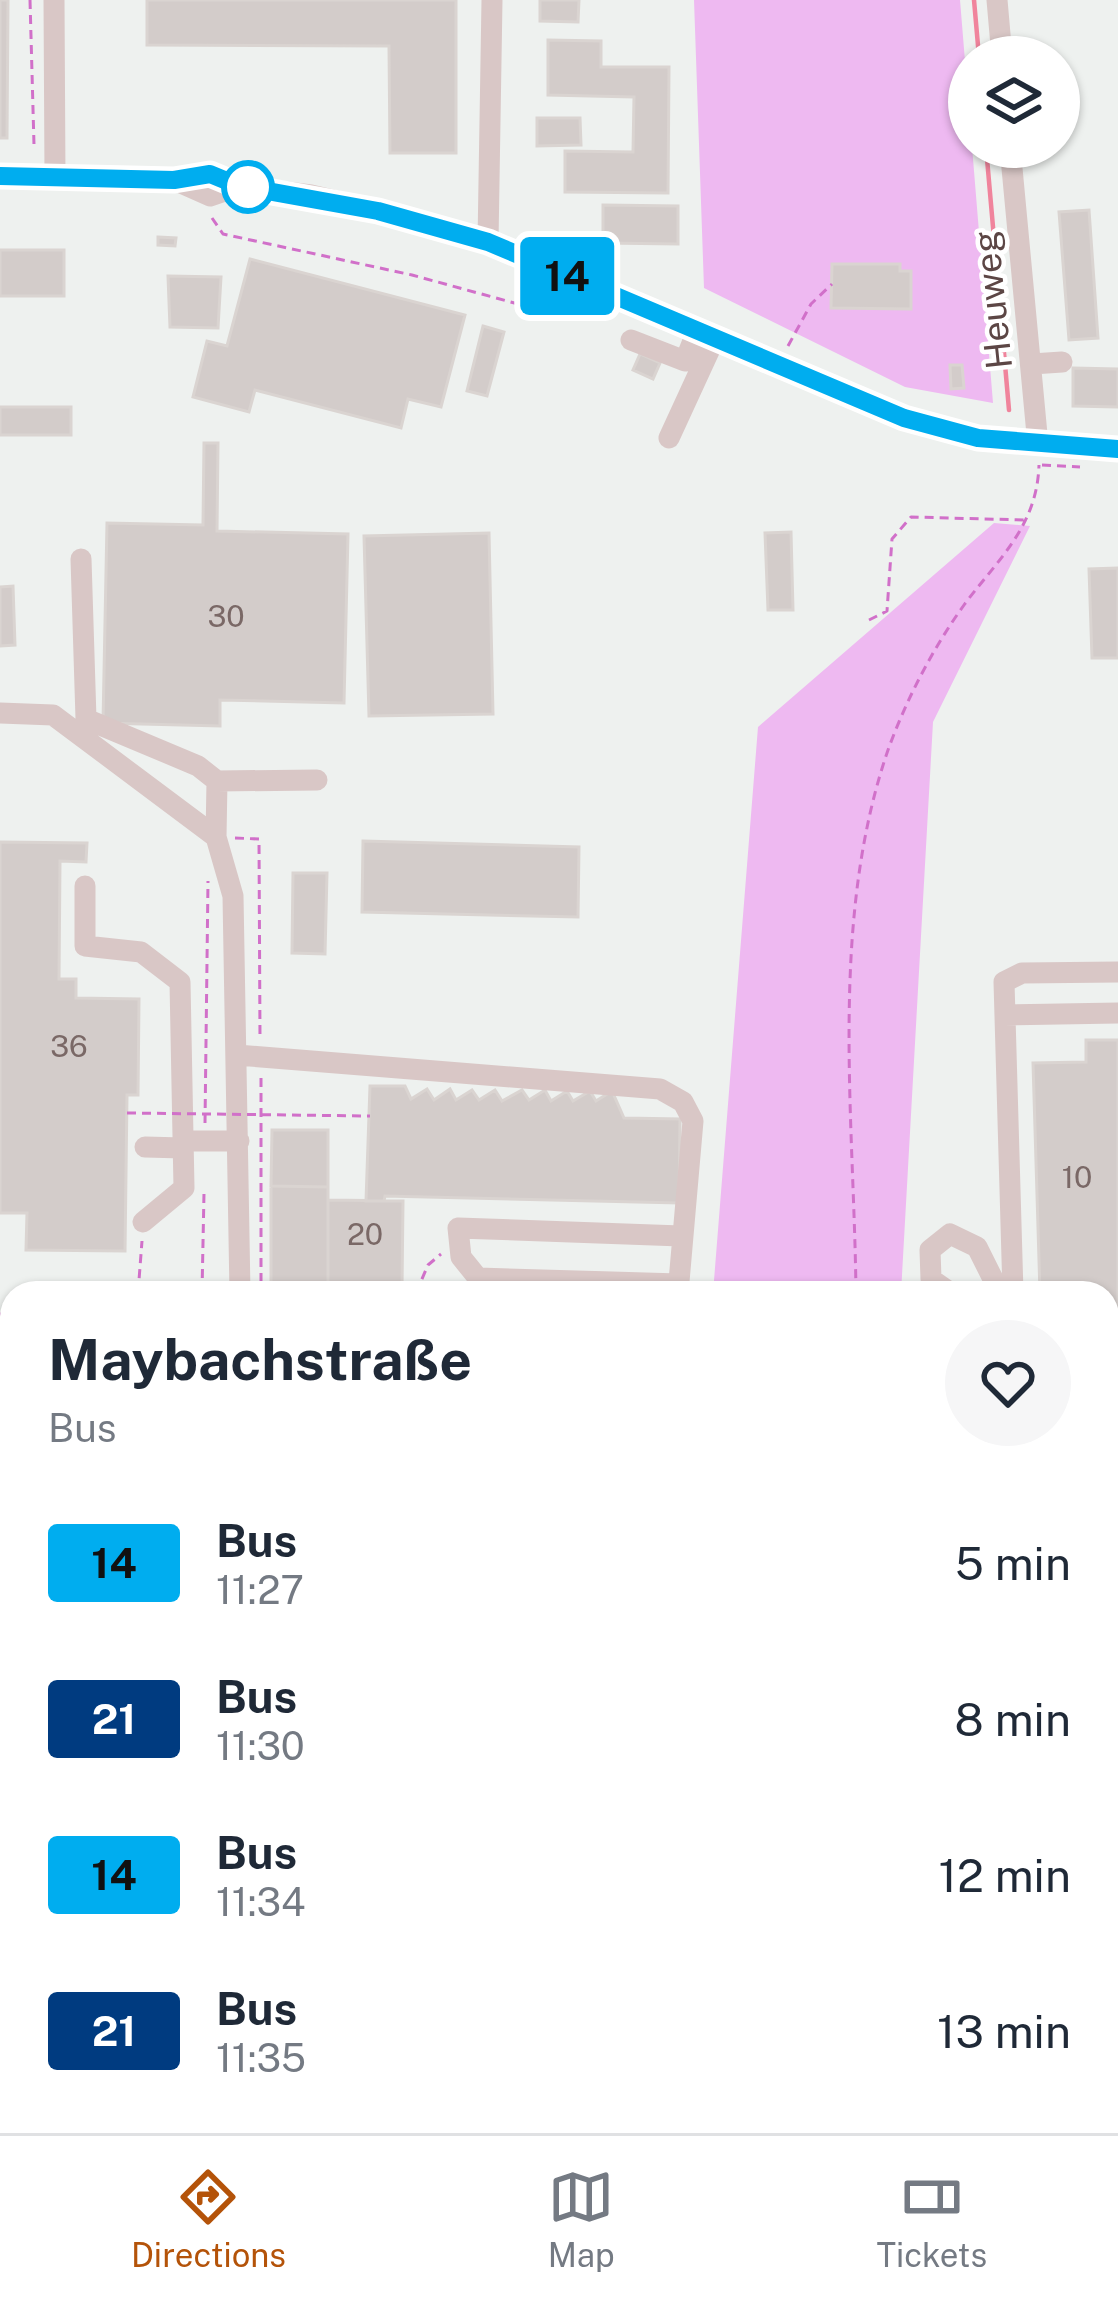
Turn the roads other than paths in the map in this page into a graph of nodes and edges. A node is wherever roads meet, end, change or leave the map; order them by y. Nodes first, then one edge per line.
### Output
1 (55, 0) edge
2 (492, 0) edge
3 (998, 0) edge
4 (1001, 36) edge
5 (1012, 168) edge
6 (0, 176) edge
7 (55, 178) junction
8 (488, 242) junction
9 (706, 335) junction
10 (631, 340) dead end
11 (1062, 362) dead end
12 (1032, 364) junction
13 (669, 438) dead end
14 (1118, 449) edge
15 (1038, 455) junction
16 (81, 559) dead end
17 (0, 713) edge
18 (317, 780) dead end
19 (217, 781) junction
20 (216, 837) junction
21 (85, 886) dead end
22 (1118, 972) edge
23 (1118, 1013) edge
24 (1005, 1015) junction
25 (237, 1055) junction
26 (239, 1141) junction
27 (184, 1144) junction
28 (146, 1148) dead end
29 (143, 1222) road end
30 (681, 1236) junction
31 (240, 1281) edge
32 (538, 1281) edge
33 (679, 1281) edge
34 (935, 1281) edge
35 (994, 1281) edge
36 (1013, 1281) edge

1 - 7 street
2 - 8 street
3 - 4 street
5 - 12 street, Heuweg
6 - 7 street
7 - 8 street
8 - 9 street
9 - 10 street
9 - 13 street
9 - 15 street
11 - 12 street
12 - 15 street, Heuweg
14 - 15 street
16 - 19 street
17 - 20 street
18 - 19 street
19 - 20 street
20 - 25 street
21 - 27 street
22 - 24 street
23 - 24 street
24 - 36 street
25 - 26 street
25 - 30 street
26 - 27 street
26 - 31 street
27 - 28 street
27 - 29 street
30 - 32 street
30 - 33 street
34 - 35 street

